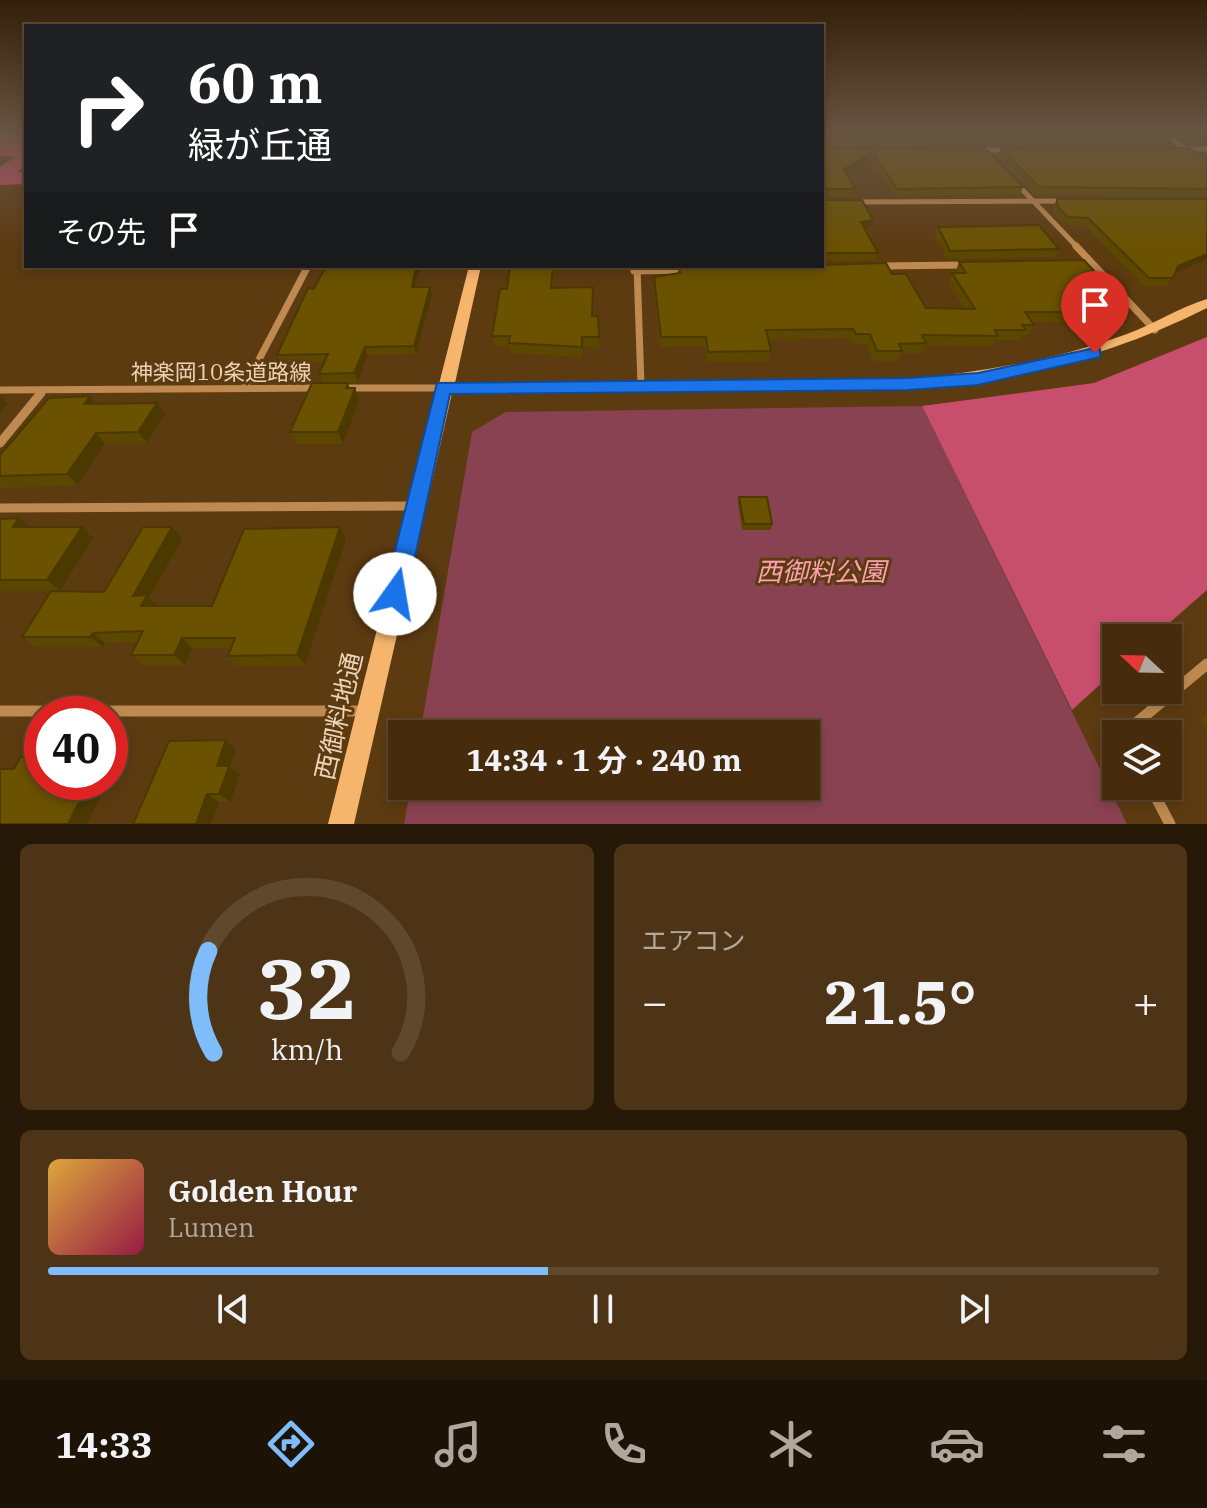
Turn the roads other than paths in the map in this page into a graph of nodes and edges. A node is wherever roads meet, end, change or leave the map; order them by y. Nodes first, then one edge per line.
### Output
1 (1014, 181) edge
2 (1033, 201) junction
3 (1080, 201) edge
4 (837, 202) edge
5 (1074, 263) edge
6 (1089, 263) junction
7 (979, 265) edge
8 (870, 266) edge
9 (307, 268) edge
10 (474, 268) edge
11 (636, 268) edge
12 (697, 270) edge
13 (1207, 303) edge
14 (1155, 330) junction
15 (641, 385) junction
16 (244, 388) junction
17 (443, 388) junction
18 (0, 390) edge
19 (43, 390) junction
20 (0, 443) edge
21 (416, 506) junction
22 (0, 508) edge
23 (1207, 664) edge
24 (0, 711) edge
25 (368, 711) junction
26 (1140, 720) edge
27 (1157, 800) edge
28 (341, 824) edge
29 (1170, 824) edge

1 - 2 street
2 - 3 street
2 - 4 street
2 - 6 street
5 - 6 street
6 - 14 street
7 - 8 street
9 - 16 street
10 - 17 street, 西御料地通
11 - 12 street
11 - 15 street
13 - 14 street
14 - 15 street
15 - 17 street
16 - 17 street, 神楽岡10条道路線
16 - 19 street, 神楽岡10条道路線
17 - 21 street, 西御料地通
18 - 19 street, 神楽岡10条道路線
19 - 20 street
21 - 22 street
21 - 25 street, 西御料地通
23 - 26 street
24 - 25 street
25 - 28 street, 西御料地通
27 - 29 street

